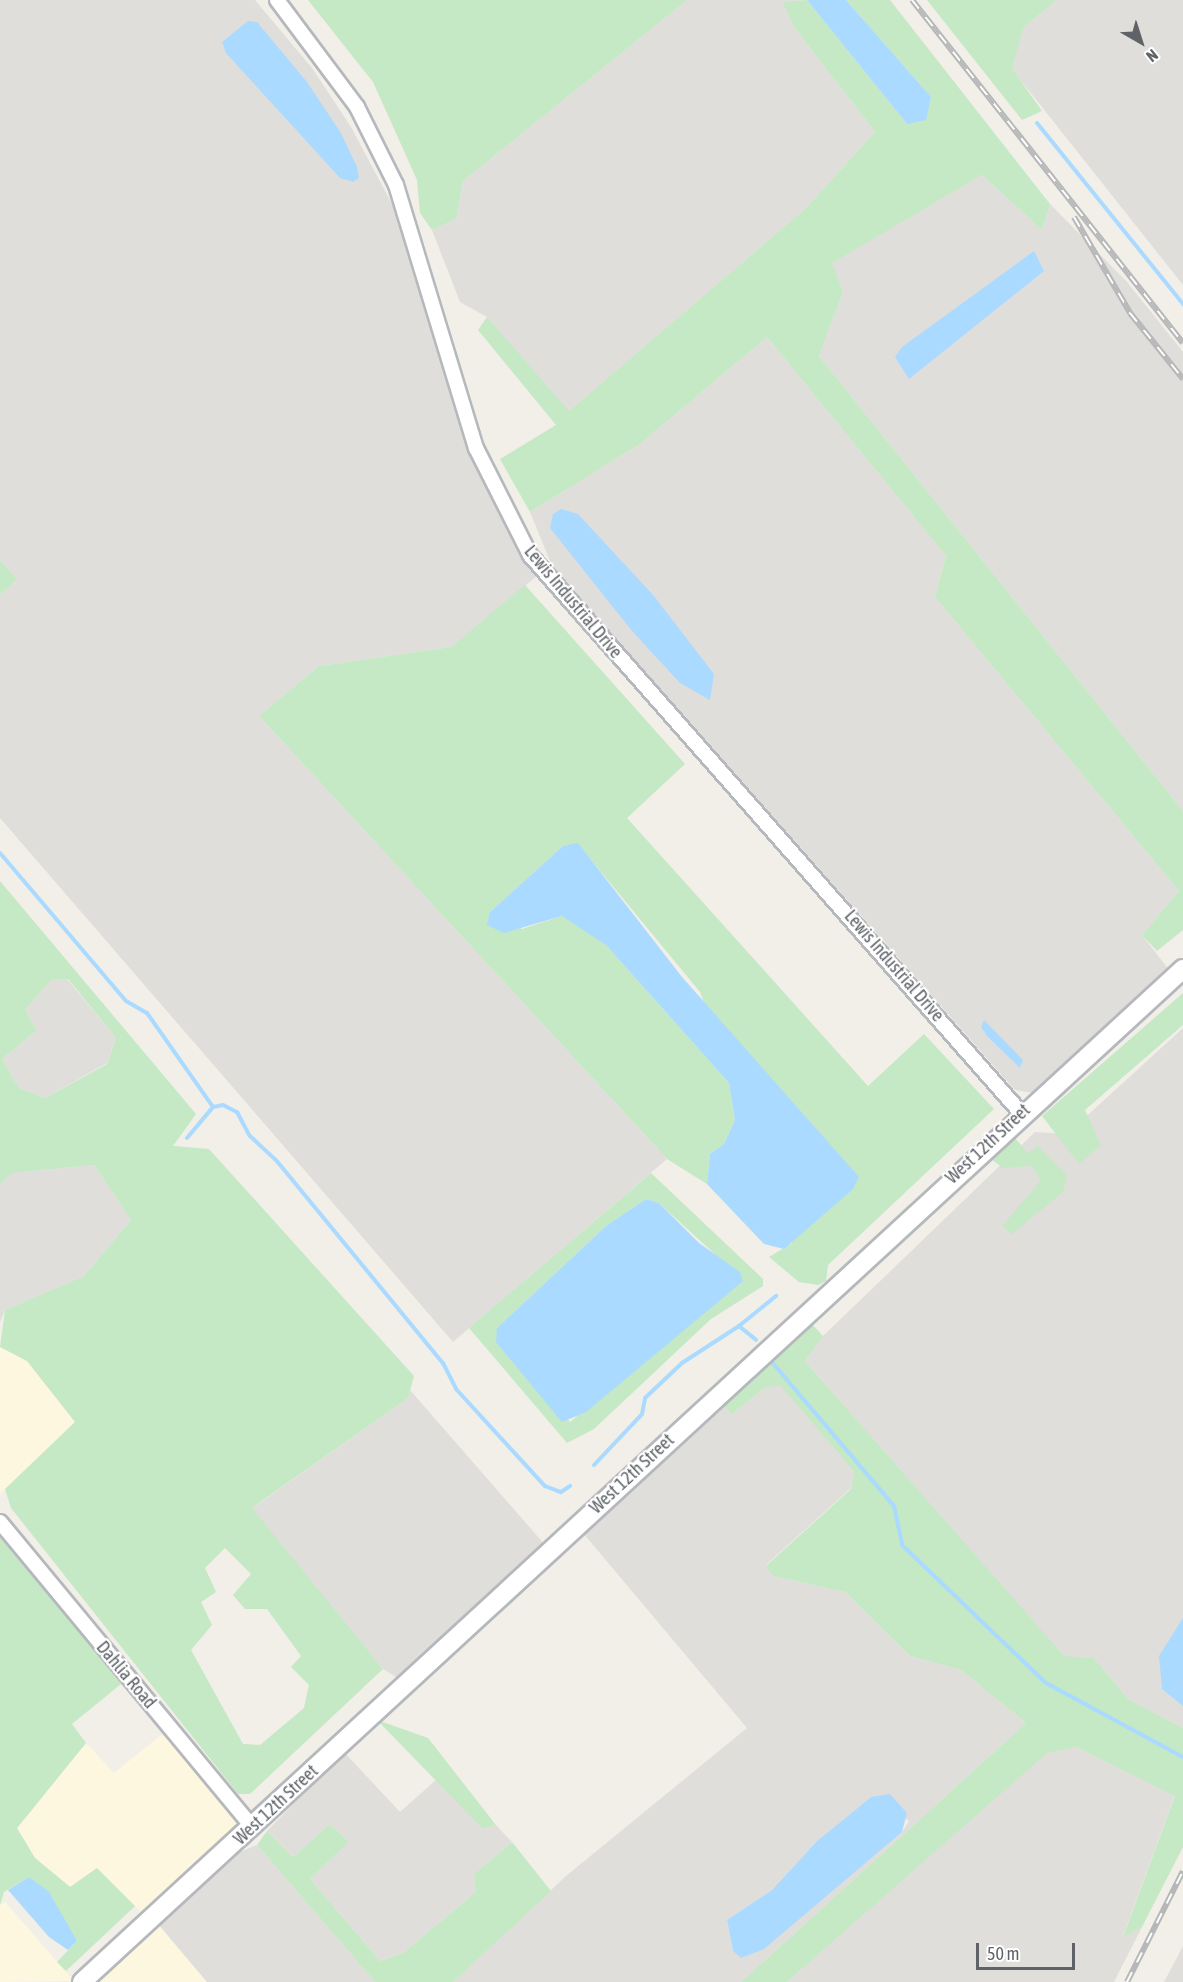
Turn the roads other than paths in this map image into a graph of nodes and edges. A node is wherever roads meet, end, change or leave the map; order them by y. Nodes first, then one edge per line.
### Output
1 (277, 0) edge
2 (1183, 969) edge
3 (1021, 1113) junction
4 (0, 1522) edge
5 (252, 1827) junction
6 (82, 1982) edge

1 - 3 street, Lewis Industrial Drive
2 - 3 street, West 12th Street
3 - 5 street, West 12th Street
4 - 5 street, Dahlia Road
5 - 6 street, West 12th Street

